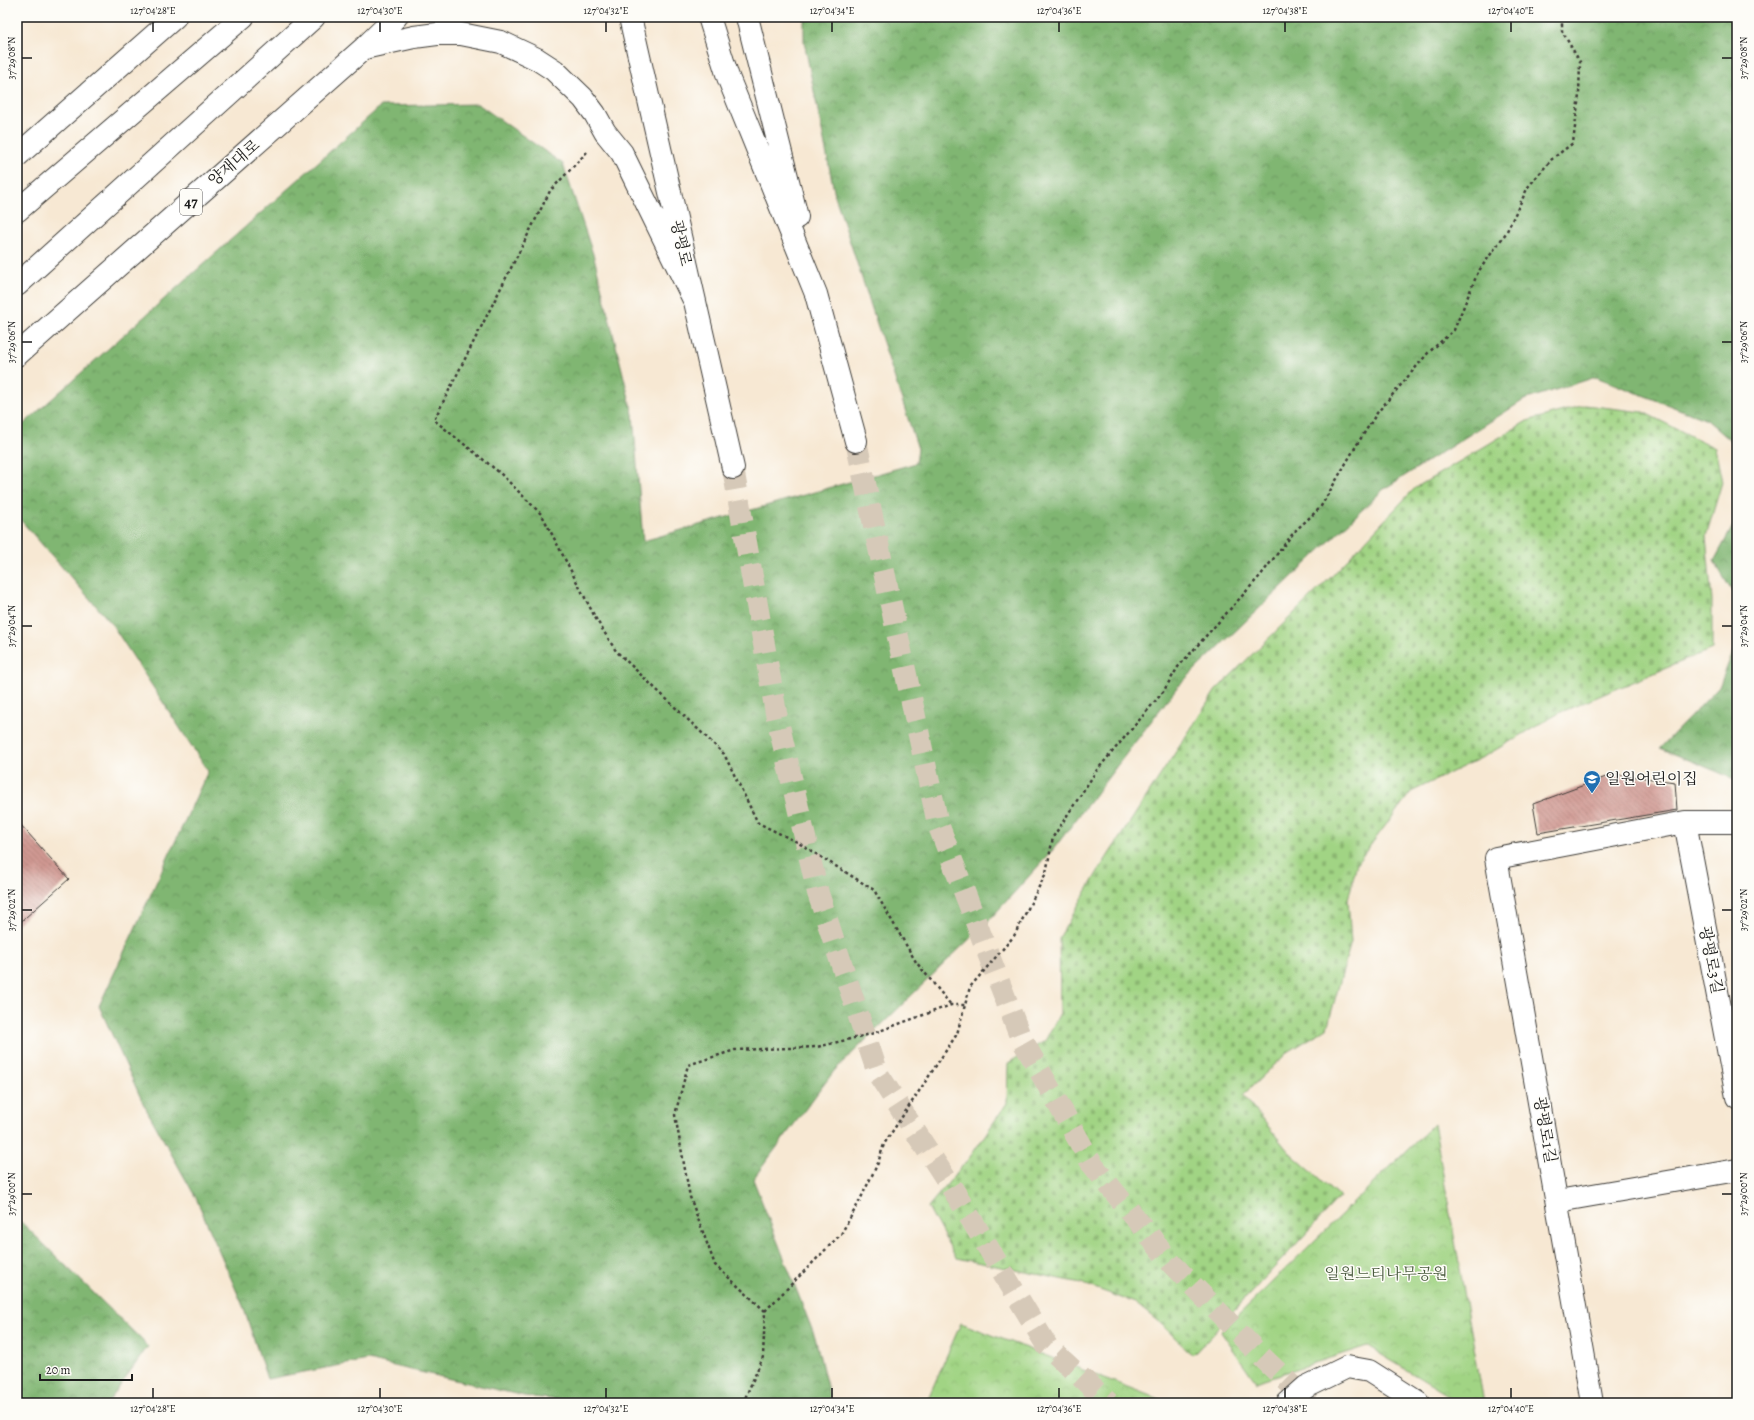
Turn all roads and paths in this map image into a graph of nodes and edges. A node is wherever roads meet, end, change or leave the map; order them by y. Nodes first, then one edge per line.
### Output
1 (175, 17) edge
2 (243, 17) edge
3 (314, 17) edge
4 (396, 17) edge
5 (630, 17) edge
6 (709, 17) edge
7 (747, 17) edge
8 (1562, 17) edge
9 (364, 48) junction
10 (605, 132) junction
11 (17, 156) edge
12 (17, 211) edge
13 (17, 285) edge
14 (816, 294) junction
15 (693, 298) junction
16 (17, 355) edge
17 (856, 441) tunnel mouth
18 (733, 468) tunnel mouth
19 (1685, 822) junction
20 (1737, 822) edge
21 (951, 1005) junction
22 (965, 1005) junction
23 (1737, 1097) edge
24 (1737, 1170) edge
25 (1558, 1201) junction
26 (765, 1311) junction
27 (743, 1403) edge
28 (1288, 1403) edge
29 (1419, 1403) edge
30 (1592, 1403) edge

1 - 11 main road
2 - 12 main road
3 - 13 main road
4 - 9 main road, 양재대로 / 47
5 - 15 main road, 광평로
6 - 14 main road
7 - 14 main road
8 - 22 path
9 - 10 main road
9 - 16 main road, 양재대로 / 47
10 - 15 main road
10 - 21 path
14 - 17 main road
15 - 18 main road, 광평로
19 - 20 main road
19 - 23 main road, 광평로3길
19 - 25 main road, 광평로1길
21 - 22 path
21 - 26 path
22 - 26 path
24 - 25 main road
25 - 30 main road, 광평로1길
26 - 27 path
28 - 29 main road

